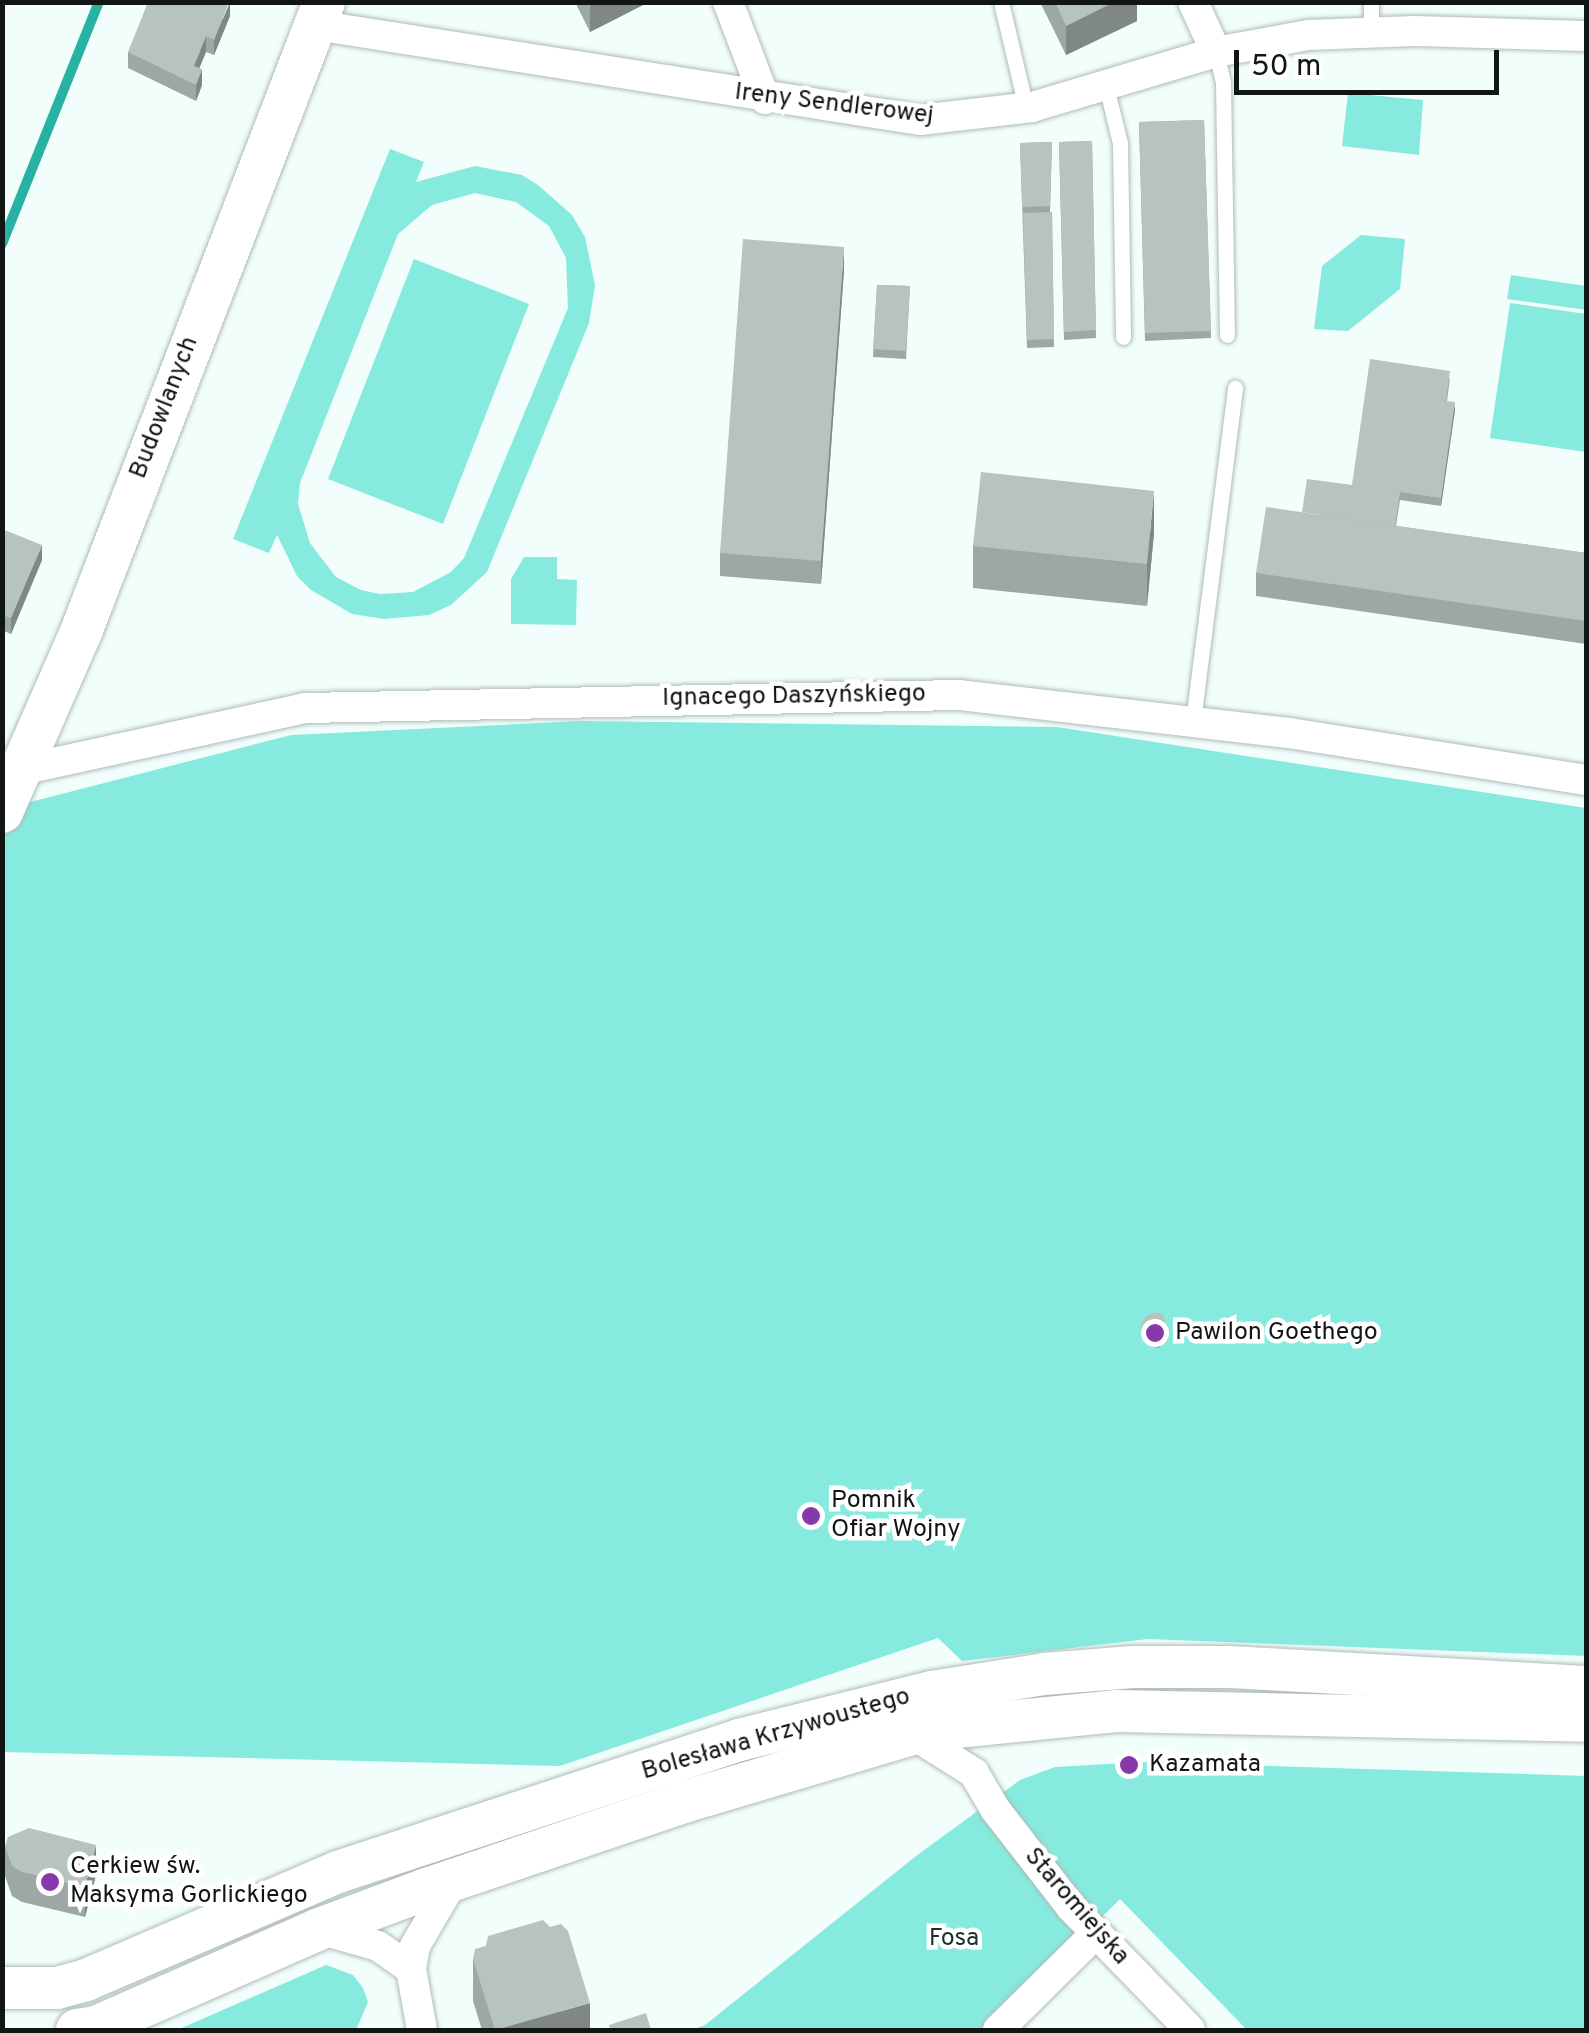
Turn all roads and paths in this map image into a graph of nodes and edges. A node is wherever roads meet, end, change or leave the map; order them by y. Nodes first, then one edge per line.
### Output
1 (728, 2) edge
2 (1001, 2) edge
3 (1194, 3) edge
4 (320, 14) edge
5 (1371, 17) edge
6 (1586, 36) edge
7 (1216, 52) junction
8 (1106, 86) junction
9 (766, 99) junction
10 (1026, 108) junction
11 (1226, 335) dead end
12 (1123, 337) dead end
13 (1235, 388) dead end
14 (1193, 720) junction
15 (12, 772) edge
16 (1586, 780) edge
17 (2, 812) edge
18 (1586, 1687) edge
19 (989, 1721) junction
20 (1586, 1721) edge
21 (911, 1733) junction
22 (979, 1782) junction
23 (453, 1880) junction
24 (318, 1929) junction
25 (1095, 1934) junction
26 (411, 1968) junction
27 (2, 1988) edge
28 (76, 2030) edge
29 (422, 2030) edge
30 (998, 2030) edge
31 (1190, 2030) edge

1 - 9 street
2 - 10 lane
3 - 7 street
4 - 9 street, Ireny Sendlerowej
4 - 15 main road, Budowlanych
5 - 6 street, Ireny Sendlerowej
5 - 7 street, Ireny Sendlerowej
7 - 8 street, Ireny Sendlerowej
7 - 11 lane
8 - 10 street, Ireny Sendlerowej
8 - 12 lane
9 - 10 street, Ireny Sendlerowej
13 - 14 lane
14 - 15 street, Ignacego Daszyńskiego
14 - 16 street, Ignacego Daszyńskiego
15 - 17 main road, Budowlanych
18 - 27 main road, Bolesława Krzywoustego
19 - 20 main road, Bolesława Krzywoustego
19 - 21 main road, Bolesława Krzywoustego
19 - 22 street
21 - 22 street, Staromiejska
21 - 23 main road, Bolesława Krzywoustego
22 - 25 street, Staromiejska
23 - 24 main road, Bolesława Krzywoustego
23 - 26 street
24 - 26 street
24 - 28 main road, Bolesława Krzywoustego
25 - 30 street
25 - 31 street, Staromiejska
26 - 29 street

